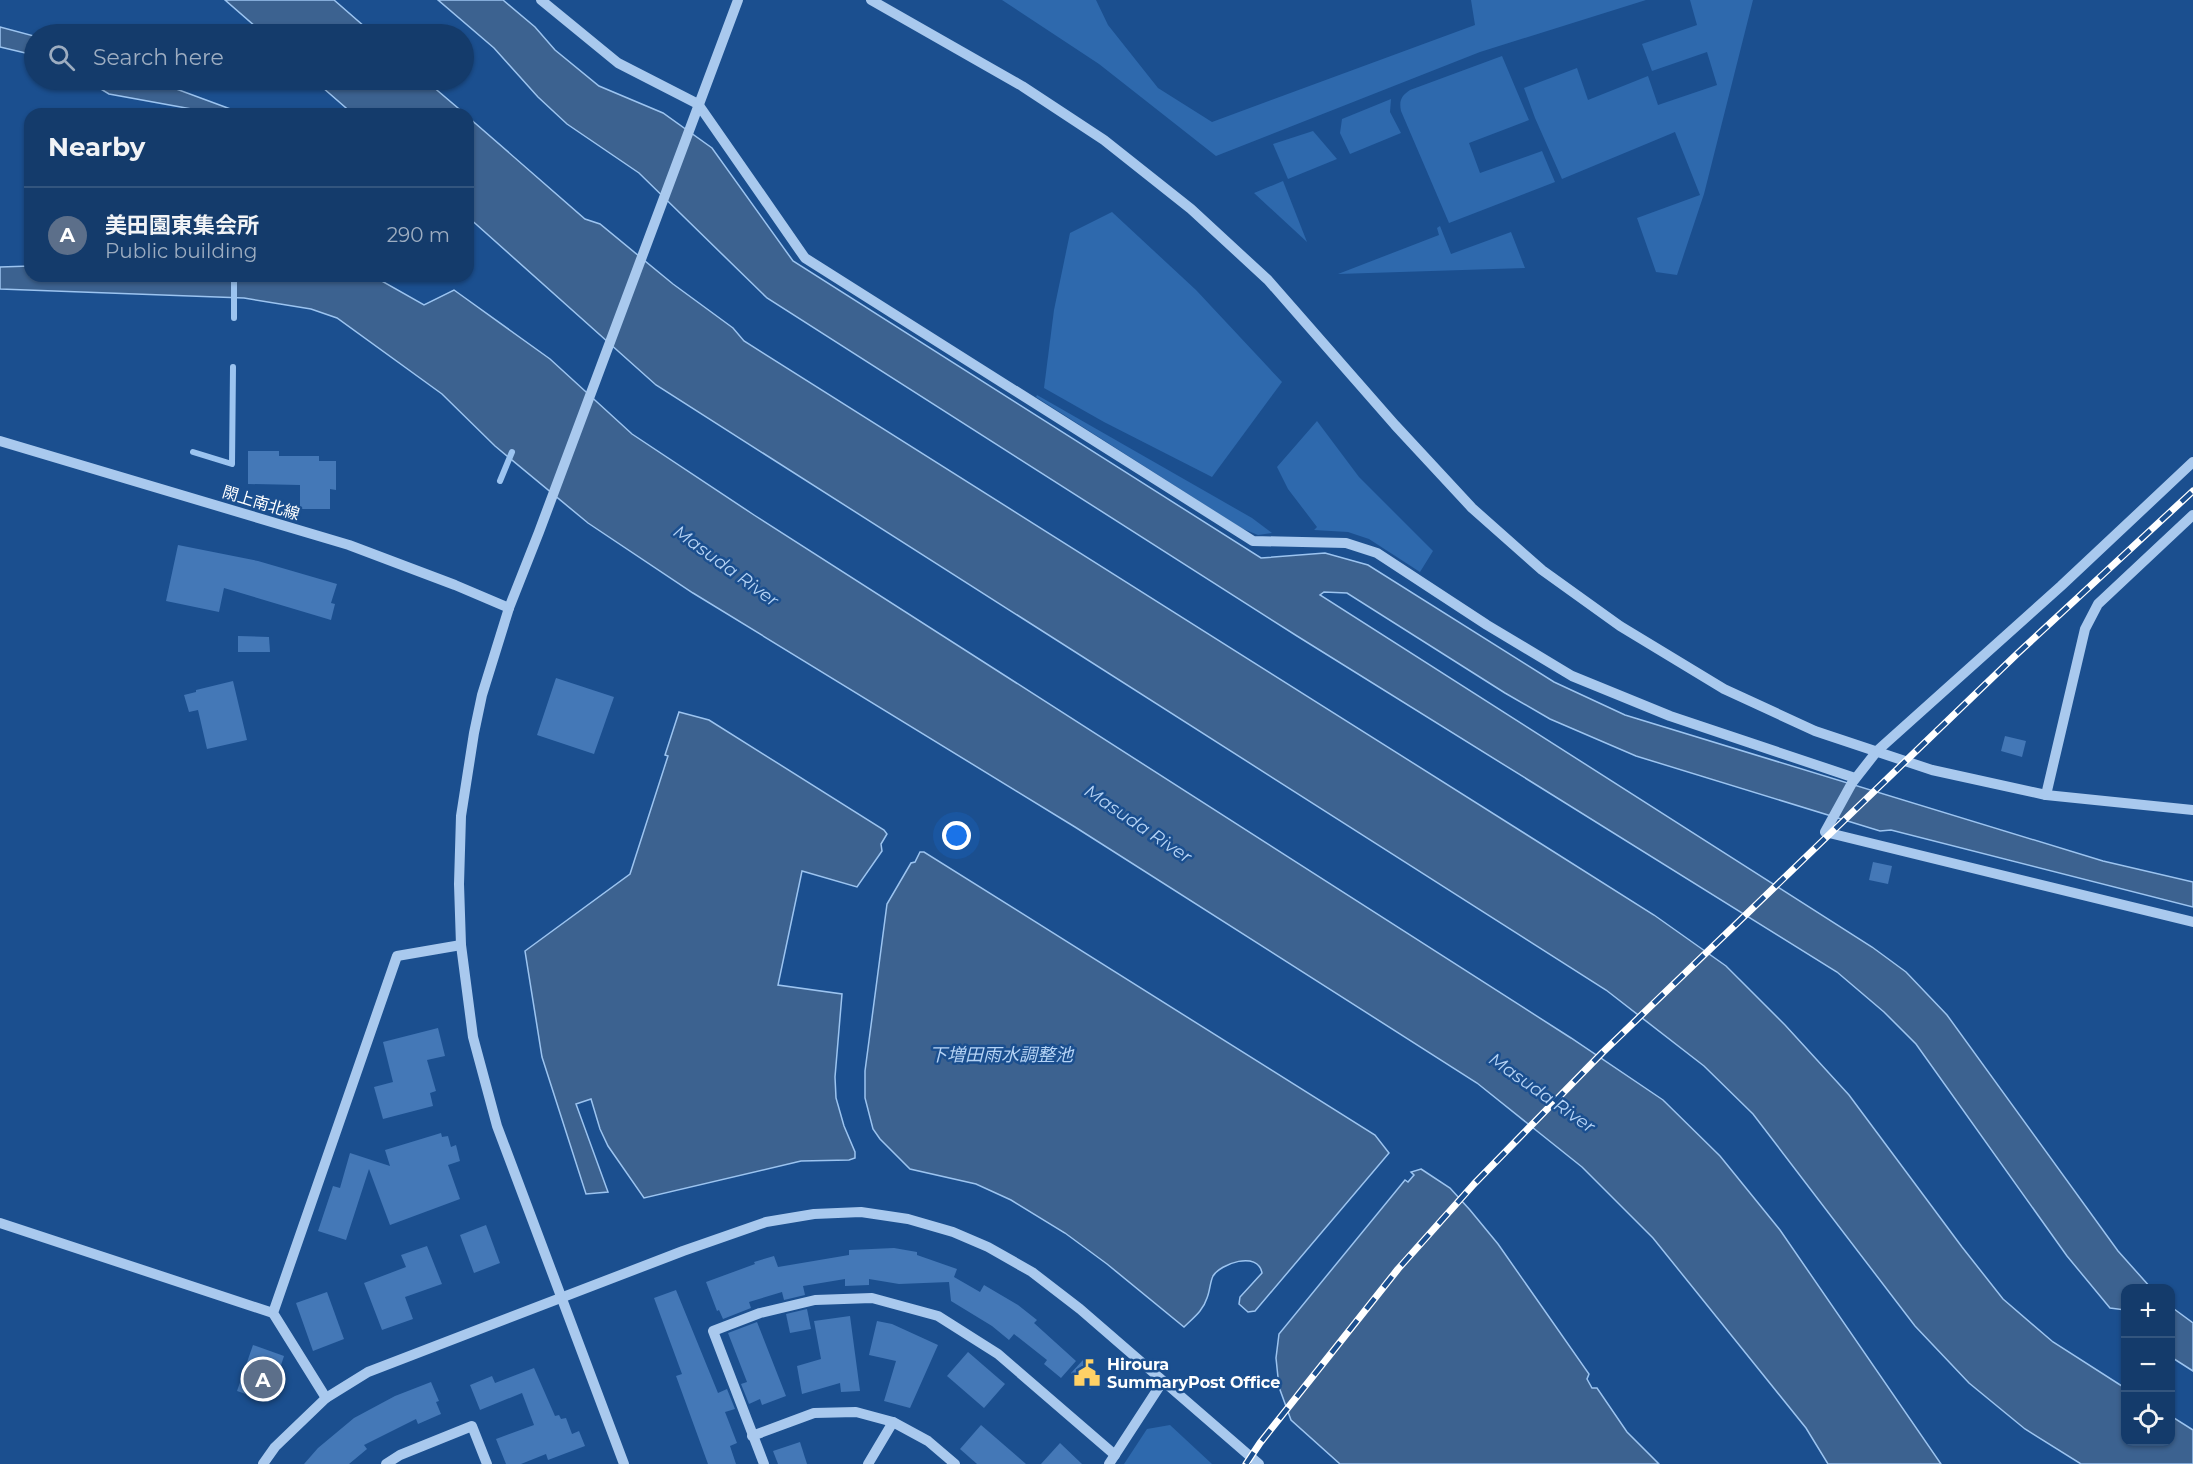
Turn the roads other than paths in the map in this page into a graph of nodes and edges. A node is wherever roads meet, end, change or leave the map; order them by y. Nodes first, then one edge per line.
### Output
1 (541, 0) edge
2 (738, 0) edge
3 (871, 0) edge
4 (698, 104) junction
5 (0, 441) edge
6 (2193, 462) edge
7 (2193, 515) edge
8 (509, 608) junction
9 (1877, 751) junction
10 (1854, 781) junction
11 (2046, 795) junction
12 (2193, 810) edge
13 (2193, 922) edge
14 (461, 945) junction
15 (0, 1223) edge
16 (561, 1299) junction
17 (273, 1313) junction
18 (1163, 1381) junction
19 (326, 1398) junction
20 (893, 1422) junction
21 (752, 1436) junction
22 (1112, 1459) edge
23 (263, 1464) edge
24 (386, 1464) edge
25 (487, 1464) edge
26 (624, 1464) edge
27 (764, 1464) edge
28 (868, 1464) edge
29 (954, 1464) edge
30 (1259, 1464) edge

1 - 4 street
2 - 4 street
3 - 9 street
4 - 8 street
4 - 10 street
5 - 8 street, 閖上南北線
6 - 9 street
7 - 11 street
8 - 14 street
9 - 10 street
9 - 11 street
10 - 13 street
11 - 12 street
14 - 16 street
14 - 17 street
15 - 17 street
16 - 18 street
16 - 19 street
16 - 26 street
17 - 19 street
18 - 22 street
18 - 30 street
19 - 23 street
20 - 21 street
20 - 28 street
20 - 29 street
21 - 22 street
21 - 27 street
24 - 25 street

